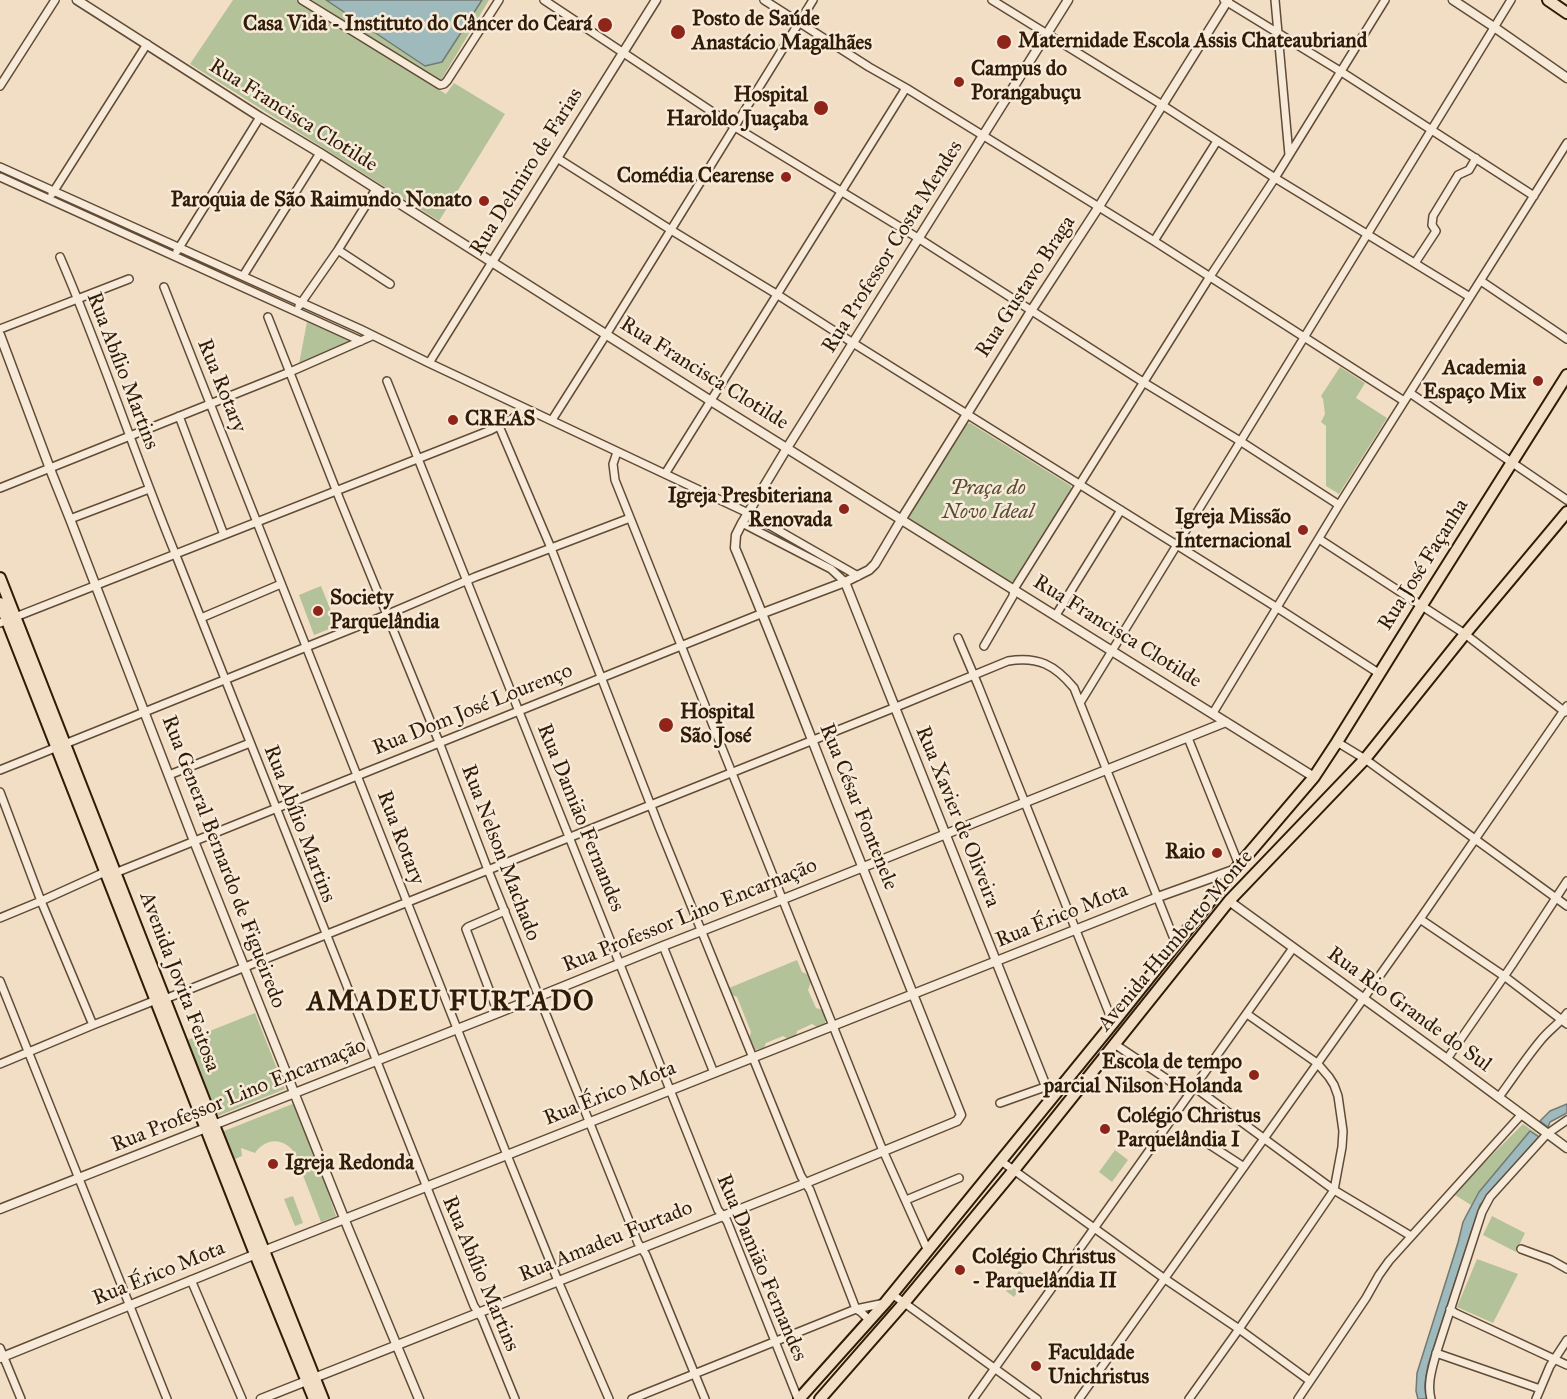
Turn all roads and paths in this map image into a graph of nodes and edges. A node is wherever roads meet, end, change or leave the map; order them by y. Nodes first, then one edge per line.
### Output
1 (55, 0) edge
2 (77, 0) edge
3 (302, 0) edge
4 (499, 0) edge
5 (544, 0) edge
6 (656, 0) edge
7 (764, 0) edge
8 (813, 0) edge
9 (992, 0) edge
10 (1068, 0) edge
11 (1275, 0) edge
12 (1385, 0) edge
13 (1453, 0) edge
14 (1511, 0) edge
15 (1548, 0) edge
16 (1226, 1) edge
17 (1567, 13) edge
18 (799, 23) junction
19 (1494, 27) junction
20 (1277, 32) junction
21 (1047, 33) junction
22 (147, 44) junction
23 (623, 52) junction
24 (1340, 71) junction
25 (1567, 78) edge
26 (0, 86) edge
27 (906, 88) junction
28 (1163, 105) junction
29 (260, 117) junction
30 (735, 127) junction
31 (1432, 130) junction
32 (984, 136) junction
33 (1217, 141) junction
34 (1567, 143) edge
35 (320, 153) junction
36 (1288, 155) junction
37 (1564, 157) edge
38 (557, 158) junction
39 (1476, 158) junction
40 (0, 166) edge
41 (0, 177) edge
42 (1275, 177) junction
43 (376, 189) junction
44 (54, 191) junction
45 (843, 192) junction
46 (1534, 196) junction
47 (49, 199) junction
48 (1098, 208) junction
49 (671, 230) junction
50 (1368, 233) junction
51 (918, 238) junction
52 (1154, 241) junction
53 (180, 247) junction
54 (338, 250) junction
55 (174, 256) junction
56 (60, 257) dead end
57 (492, 262) junction
58 (1416, 263) junction
59 (243, 276) junction
60 (1209, 278) junction
61 (129, 279) dead end
62 (1480, 281) junction
63 (390, 284) dead end
64 (164, 287) dead end
65 (778, 295) junction
66 (1470, 297) junction
67 (77, 298) junction
68 (302, 303) junction
69 (296, 310) junction
70 (1031, 310) junction
71 (268, 317) dead end
72 (0, 330) edge
73 (607, 334) junction
74 (0, 335) edge
75 (372, 336) junction
76 (1304, 337) junction
77 (1567, 339) edge
78 (361, 341) junction
79 (853, 343) junction
80 (429, 363) junction
81 (290, 372) junction
82 (1567, 375) edge
83 (387, 381) dead end
84 (1143, 382) junction
85 (1410, 393) junction
86 (711, 401) junction
87 (1404, 402) junction
88 (210, 404) junction
89 (528, 410) junction
90 (967, 414) junction
91 (178, 416) junction
92 (552, 420) junction
93 (499, 426) junction
94 (129, 436) junction
95 (1240, 441) junction
96 (787, 448) junction
97 (617, 452) junction
98 (419, 459) junction
99 (1513, 462) junction
100 (50, 468) junction
101 (665, 474) junction
102 (1080, 484) junction
103 (0, 488) edge
104 (149, 489) junction
105 (337, 491) junction
106 (1567, 500) edge
107 (1339, 505) junction
108 (1121, 510) junction
109 (1567, 512) edge
110 (748, 513) junction
111 (630, 518) junction
112 (70, 519) junction
113 (901, 519) junction
114 (257, 522) junction
115 (742, 523) junction
116 (224, 535) junction
117 (1319, 539) junction
118 (1177, 545) junction
119 (551, 548) junction
120 (175, 554) junction
121 (823, 561) junction
122 (858, 576) junction
123 (0, 578) edge
124 (468, 580) junction
125 (845, 582) junction
126 (281, 584) junction
127 (96, 585) junction
128 (1014, 589) junction
129 (0, 603) edge
130 (1422, 605) junction
131 (1276, 607) junction
132 (763, 613) junction
133 (387, 615) junction
134 (1056, 615) junction
135 (201, 618) junction
136 (7, 620) edge
137 (1465, 634) junction
138 (958, 638) dead end
139 (306, 646) junction
140 (682, 646) junction
141 (984, 646) dead end
142 (1112, 650) junction
143 (1380, 674) junction
144 (974, 676) junction
145 (601, 678) junction
146 (226, 679) junction
147 (1080, 703) junction
148 (894, 708) junction
149 (1566, 710) edge
150 (520, 711) junction
151 (145, 712) junction
152 (1213, 713) junction
153 (1226, 722) junction
154 (1188, 738) junction
155 (812, 740) junction
156 (439, 742) junction
157 (1337, 742) junction
158 (250, 743) junction
159 (61, 746) junction
160 (1365, 759) junction
161 (1107, 768) junction
162 (0, 770) edge
163 (732, 773) junction
164 (169, 775) junction
165 (357, 775) junction
166 (1314, 777) junction
167 (0, 792) edge
168 (1025, 802) junction
169 (651, 804) junction
170 (276, 808) junction
171 (944, 834) junction
172 (569, 837) junction
173 (1475, 839) junction
174 (194, 840) junction
175 (862, 867) junction
176 (1238, 867) junction
177 (488, 870) junction
178 (110, 872) junction
179 (1567, 881) edge
180 (1158, 897) junction
181 (1556, 898) junction
182 (781, 900) junction
183 (1229, 901) junction
184 (41, 902) junction
185 (407, 902) junction
186 (1567, 906) edge
187 (505, 911) junction
188 (0, 918) edge
189 (1420, 919) junction
190 (702, 930) junction
191 (1077, 930) junction
192 (325, 934) junction
193 (1176, 944) junction
194 (663, 945) junction
195 (1293, 948) junction
196 (996, 961) junction
197 (620, 964) junction
198 (244, 967) junction
199 (1504, 976) junction
200 (0, 981) edge
201 (914, 994) junction
202 (539, 997) junction
203 (1363, 998) junction
204 (160, 999) junction
205 (498, 1013) junction
206 (1567, 1013) edge
207 (1247, 1014) junction
208 (1564, 1022) edge
209 (1113, 1023) junction
210 (93, 1024) junction
211 (833, 1026) junction
212 (457, 1030) junction
213 (1116, 1045) junction
214 (28, 1052) junction
215 (754, 1057) junction
216 (1447, 1059) junction
217 (375, 1061) junction
218 (1317, 1063) junction
219 (0, 1064) edge
220 (714, 1073) junction
221 (1045, 1087) junction
222 (1194, 1087) junction
223 (670, 1090) junction
224 (295, 1094) junction
225 (1189, 1094) junction
226 (1499, 1097) junction
227 (1051, 1099) junction
228 (1000, 1103) dead end
229 (962, 1115) joint
230 (1521, 1115) junction
231 (1567, 1120) edge
232 (589, 1122) junction
233 (210, 1126) junction
234 (1547, 1134) junction
235 (1264, 1138) junction
236 (1204, 1141) dead end
237 (1567, 1148) edge
238 (883, 1151) junction
239 (507, 1155) junction
240 (1001, 1161) junction
241 (1244, 1167) junction
242 (1014, 1170) junction
243 (959, 1178) dead end
244 (79, 1179) junction
245 (806, 1183) junction
246 (425, 1186) junction
247 (1334, 1190) junction
248 (906, 1200) junction
249 (0, 1209) edge
250 (722, 1215) junction
251 (345, 1218) junction
252 (1094, 1228) junction
253 (1411, 1236) junction
254 (642, 1248) junction
255 (1521, 1249) dead end
256 (928, 1251) junction
257 (259, 1253) junction
258 (1567, 1269) edge
259 (1165, 1279) junction
260 (191, 1280) junction
261 (558, 1281) junction
262 (888, 1299) junction
263 (904, 1303) junction
264 (130, 1306) junction
265 (856, 1309) junction
266 (1450, 1309) junction
267 (478, 1312) junction
268 (870, 1321) junction
269 (1239, 1329) junction
270 (1567, 1340) edge
271 (775, 1342) junction
272 (396, 1345) junction
273 (1436, 1353) junction
274 (1, 1354) edge
275 (1555, 1359) junction
276 (1567, 1365) edge
277 (995, 1368) junction
278 (695, 1373) junction
279 (311, 1379) junction
280 (1310, 1381) junction
281 (1540, 1389) junction
282 (21, 1399) edge
283 (167, 1399) edge
284 (242, 1399) edge
285 (261, 1399) edge
286 (314, 1399) edge
287 (323, 1399) edge
288 (419, 1399) edge
289 (515, 1399) edge
290 (609, 1399) edge
291 (632, 1399) edge
292 (705, 1399) edge
293 (799, 1399) edge
294 (820, 1399) edge
295 (973, 1399) edge
296 (1037, 1399) edge
297 (1079, 1399) edge
298 (1188, 1399) edge
299 (1298, 1399) edge
300 (1431, 1399) edge
301 (1536, 1399) edge

1 - 26 street
2 - 22 street, Rua Francisca Clotilde
3 - 4 street
5 - 23 street
6 - 23 street, Rua Delmiro de Farias
7 - 18 street
8 - 18 street
9 - 21 street
10 - 21 street, Rua Professor Costa Mendes
11 - 20 street
12 - 24 street
13 - 19 street
14 - 19 street
15 - 17 main road
16 - 20 street
16 - 28 street, Rua Gustavo Braga
18 - 27 street
18 - 30 street
19 - 25 street
19 - 31 street
20 - 24 street
20 - 36 street
21 - 28 street
21 - 32 street, Rua Professor Costa Mendes
22 - 29 street, Rua Francisca Clotilde
22 - 44 street
23 - 30 street
23 - 38 street, Rua Delmiro de Farias
24 - 31 street
24 - 36 street
27 - 32 street
27 - 45 street
28 - 33 street
28 - 48 street, Rua Gustavo Braga
29 - 35 street, Rua Francisca Clotilde
29 - 53 street
30 - 45 street
30 - 49 street
31 - 39 street
31 - 50 street
32 - 48 street
32 - 51 street, Rua Professor Costa Mendes
33 - 42 street
33 - 52 street
34 - 37 street
35 - 43 street, Rua Francisca Clotilde
35 - 59 street
36 - 42 street
37 - 46 street
38 - 49 street
38 - 57 street, Rua Delmiro de Farias
39 - 46 street
39 - 58 street
40 - 44 street
41 - 47 street
42 - 50 street
42 - 60 street
43 - 54 street
43 - 57 street, Rua Francisca Clotilde
44 - 47 street
44 - 53 street
45 - 51 street
45 - 65 street
46 - 62 street
47 - 55 street
48 - 52 street
48 - 70 street, Rua Gustavo Braga
49 - 65 street
49 - 73 street
50 - 58 street
50 - 76 street
51 - 70 street
51 - 79 street, Rua Professor Costa Mendes
52 - 60 street
53 - 55 street
53 - 59 street
54 - 63 street
54 - 68 street
55 - 69 street
56 - 67 street, Rua Abílio Martins
57 - 73 street, Rua Francisca Clotilde
57 - 80 street, Rua Delmiro de Farias
58 - 66 street
59 - 68 street
60 - 76 street
60 - 84 street
61 - 67 street
62 - 66 street
62 - 77 street
64 - 88 street, Rua Rotary
65 - 79 street
65 - 86 street
66 - 85 street
67 - 72 street
67 - 94 street, Rua Abílio Martins
68 - 69 street
68 - 75 street
69 - 78 street
70 - 84 street
70 - 90 street, Rua Gustavo Braga
71 - 81 street, Rua Nelson Machado
73 - 86 street, Rua Francisca Clotilde
73 - 92 street
74 - 100 street, Rua General Bernardo de Figueiredo
75 - 78 street
75 - 80 street
76 - 87 street
76 - 95 street
78 - 81 street
79 - 90 street
79 - 96 street, Rua Professor Costa Mendes
80 - 89 street
81 - 88 street
81 - 105 street, Rua Nelson Machado
82 - 99 main road, Rua José Façanha
83 - 98 street, Rua Damião Fernandes
84 - 95 street
84 - 102 street
85 - 87 street
85 - 99 street
86 - 96 street, Rua Francisca Clotilde
86 - 101 street
87 - 107 street
88 - 91 street
88 - 114 street, Rua Rotary
89 - 92 street
89 - 93 street
90 - 102 street
90 - 113 street, Rua Gustavo Braga
91 - 94 street
91 - 116 street
92 - 97 street
93 - 98 street
93 - 119 street
94 - 100 street
94 - 104 street, Rua Abílio Martins
95 - 107 street
95 - 118 street
96 - 110 street, Rua Professor Costa Mendes
96 - 113 street, Rua Francisca Clotilde
97 - 101 street
97 - 111 street
98 - 105 street
98 - 124 street, Rua Damião Fernandes
99 - 106 street
99 - 130 main road, Rua José Façanha
100 - 103 street
100 - 112 street, Rua General Bernardo de Figueiredo
101 - 110 street
102 - 108 street
102 - 128 street
104 - 112 street
104 - 120 street, Rua Abílio Martins
105 - 114 street
105 - 133 street, Rua Nelson Machado
107 - 117 street
108 - 118 street
108 - 134 street
109 - 137 main road, Avenida Humberto Monte
110 - 115 street, Rua César Fontenele
110 - 121 street
111 - 119 street
111 - 140 street
112 - 127 street, Rua General Bernardo de Figueiredo
113 - 122 street, Rua Gustavo Braga
113 - 128 street, Rua Francisca Clotilde
114 - 116 street
114 - 126 street, Rua Rotary
115 - 121 street
115 - 132 street, Rua César Fontenele
116 - 120 street
117 - 130 street
117 - 131 street
118 - 131 street
118 - 142 street
119 - 124 street
119 - 145 street
120 - 127 street
120 - 135 street, Rua Abílio Martins
121 - 122 street
121 - 125 street
122 - 125 street, Rua Gustavo Braga
123 - 136 main road, Avenida Jovita Feitosa
124 - 133 street
124 - 150 street, Rua Damião Fernandes
125 - 132 street, Rua Dom José Lourenço
125 - 148 street, Rua Xavier de Oliveira
126 - 135 street
126 - 139 street, Rua Rotary
127 - 136 street
127 - 151 street, Rua General Bernardo de Figueiredo
128 - 134 street, Rua Francisca Clotilde
128 - 141 street
129 - 136 main road, Avenida Jovita Feitosa
130 - 137 street
130 - 143 main road, Rua José Façanha
131 - 143 street
131 - 152 street
132 - 140 street, Rua Dom José Lourenço
132 - 155 street, Rua César Fontenele
133 - 139 street
133 - 156 street, Rua Nelson Machado
134 - 142 street, Rua Francisca Clotilde
135 - 146 street, Rua Abílio Martins
136 - 159 main road, Avenida Jovita Feitosa
137 - 149 street
137 - 160 main road, Avenida Humberto Monte
138 - 144 street
139 - 146 street
139 - 165 street, Rua Rotary
140 - 145 street, Rua Dom José Lourenço
140 - 163 street
142 - 147 street
142 - 152 street, Rua Francisca Clotilde
143 - 157 main road, Rua José Façanha
144 - 147 street
144 - 148 street
144 - 168 street
145 - 150 street, Rua Dom José Lourenço
145 - 169 street
146 - 151 street
146 - 158 street, Rua Abílio Martins
147 - 161 street
148 - 155 street
148 - 171 street, Rua Xavier de Oliveira
149 - 173 street
150 - 156 street, Rua Dom José Lourenço
150 - 172 street, Rua Damião Fernandes
151 - 159 street
151 - 164 street, Rua General Bernardo de Figueiredo
152 - 153 street, Rua Francisca Clotilde
153 - 154 street, Rua Professor Lino Encarnação
153 - 166 street, Rua Francisca Clotilde
154 - 161 street, Rua Professor Lino Encarnação
154 - 176 street
155 - 163 street
155 - 175 street, Rua César Fontenele
156 - 165 street, Rua Dom José Lourenço
156 - 177 street, Rua Nelson Machado
157 - 160 street
157 - 166 main road, Rua José Façanha
158 - 164 street
158 - 170 street, Rua Abílio Martins
159 - 162 street
159 - 178 main road, Avenida Jovita Feitosa
160 - 173 street
160 - 183 main road, Avenida Humberto Monte
161 - 168 street, Rua Professor Lino Encarnação
161 - 180 street
163 - 169 street
163 - 182 street
164 - 174 street, Rua General Bernardo de Figueiredo
165 - 170 street, Rua Dom José Lourenço
165 - 185 street, Rua Rotary
166 - 176 main road, Avenida Humberto Monte
167 - 184 street
168 - 171 street, Rua Professor Lino Encarnação
168 - 191 street
169 - 172 street
169 - 190 street
170 - 174 street, Rua Dom José Lourenço
170 - 192 street, Rua Abílio Martins
171 - 175 street, Rua Professor Lino Encarnação
171 - 196 street, Rua Xavier de Oliveira
172 - 177 street
172 - 197 street, Rua Damião Fernandes
173 - 181 street
173 - 189 street
174 - 178 street, Rua Dom José Lourenço
174 - 198 street, Rua General Bernardo de Figueiredo
175 - 182 street, Rua Professor Lino Encarnação
175 - 201 street, Rua César Fontenele
176 - 180 street, Rua Érico Mota
176 - 193 main road, Avenida Humberto Monte
177 - 185 street
177 - 187 street, Rua Nelson Machado
178 - 184 street, Rua Dom José Lourenço
178 - 204 main road, Avenida Jovita Feitosa
179 - 181 street
180 - 191 street, Rua Érico Mota
180 - 193 street
181 - 186 street
181 - 199 street
182 - 190 street, Rua Professor Lino Encarnação
182 - 211 street
183 - 195 street, Rua Rio Grande do Sul
183 - 213 main road, Avenida Humberto Monte
184 - 188 street, Rua Dom José Lourenço
184 - 210 street
185 - 192 street
185 - 212 street, Rua Rotary
187 - 202 street, Rua Nelson Machado
187 - 205 street
189 - 199 street
189 - 203 street
190 - 194 street, Rua Professor Lino Encarnação
190 - 215 street
191 - 196 street, Rua Érico Mota
191 - 209 street
192 - 198 street
192 - 217 street, Rua Abílio Martins
193 - 209 main road, Avenida Humberto Monte
194 - 197 street, Rua Professor Lino Encarnação
194 - 220 street
195 - 203 street, Rua Rio Grande do Sul
195 - 207 street
196 - 201 street, Rua Érico Mota
196 - 221 street, Rua Xavier de Oliveira
197 - 202 street, Rua Professor Lino Encarnação
197 - 223 street, Rua Damião Fernandes
198 - 204 street
198 - 224 street, Rua General Bernardo de Figueiredo
199 - 208 street
199 - 216 street
200 - 214 street
201 - 211 street, Rua Érico Mota
201 - 229 street, Rua César Fontenele
202 - 205 street, Rua Professor Lino Encarnação
202 - 232 street, Rua Nelson Machado
203 - 216 street, Rua Rio Grande do Sul
203 - 218 street
204 - 210 street
204 - 233 main road, Avenida Jovita Feitosa
205 - 212 street, Rua Professor Lino Encarnação
206 - 208 street
207 - 218 street
207 - 222 street
208 - 226 street
209 - 227 main road, Avenida Humberto Monte
210 - 214 street
211 - 215 street, Rua Érico Mota
211 - 238 street
212 - 217 street, Rua Professor Lino Encarnação
212 - 239 street, Rua Rotary
213 - 225 street
213 - 242 main road, Avenida Humberto Monte
214 - 219 street
214 - 244 street
215 - 220 street, Rua Érico Mota
215 - 245 street
216 - 226 street, Rua Rio Grande do Sul
217 - 224 street, Rua Professor Lino Encarnação
217 - 246 street, Rua Abílio Martins
218 - 235 street
218 - 247 street
220 - 223 street, Rua Érico Mota
221 - 227 street, Rua Xavier de Oliveira
221 - 228 street
222 - 225 street
222 - 235 street
223 - 232 street, Rua Érico Mota
223 - 250 street, Rua Damião Fernandes
224 - 233 street, Rua Professor Lino Encarnação
224 - 251 street, Rua General Bernardo de Figueiredo
225 - 252 street
226 - 230 street, Rua Rio Grande do Sul
227 - 240 main road, Avenida Humberto Monte
229 - 238 street, Rua Amadeu Furtado
230 - 234 street, Rua Rio Grande do Sul
230 - 253 street
231 - 234 street
232 - 239 street, Rua Érico Mota
232 - 254 street, Rua Nelson Machado
233 - 244 street, Rua Professor Lino Encarnação
233 - 257 main road, Avenida Jovita Feitosa
234 - 237 street, Rua Rio Grande do Sul
234 - 266 street
235 - 241 street
235 - 247 street
236 - 241 street
238 - 245 street, Rua Amadeu Furtado
238 - 248 street
239 - 246 street, Rua Érico Mota
239 - 261 street, Rua Rotary
240 - 242 street
240 - 256 main road, Avenida Humberto Monte
241 - 259 street
242 - 252 street
242 - 263 main road, Avenida Humberto Monte
243 - 248 street
244 - 249 street, Rua Professor Lino Encarnação
244 - 264 street
245 - 250 street, Rua Amadeu Furtado
245 - 265 street
246 - 251 street, Rua Érico Mota
246 - 267 street, Rua Abílio Martins
247 - 253 street
247 - 269 street
248 - 256 street
250 - 254 street, Rua Amadeu Furtado
250 - 271 street, Rua Damião Fernandes
251 - 257 street, Rua Érico Mota
251 - 272 street, Rua General Bernardo de Figueiredo
252 - 259 street
252 - 277 street
253 - 280 street
254 - 261 street, Rua Amadeu Furtado
254 - 278 street, Rua Nelson Machado
255 - 258 street
256 - 262 main road, Avenida Humberto Monte
257 - 260 street, Rua Érico Mota
257 - 279 main road, Avenida Jovita Feitosa
259 - 269 street
259 - 297 street
260 - 264 street, Rua Érico Mota
260 - 284 street
261 - 267 street, Rua Amadeu Furtado
261 - 290 street, Rua Rotary
262 - 263 street
262 - 265 street
262 - 268 main road, Avenida Humberto Monte
263 - 277 street
263 - 294 main road, Avenida Humberto Monte
264 - 274 street, Rua Érico Mota
264 - 283 street
265 - 268 street
265 - 271 street
266 - 273 street
266 - 275 street
267 - 272 street, Rua Amadeu Furtado
267 - 289 street, Rua Abílio Martins
268 - 293 main road, Avenida Humberto Monte
269 - 280 street
269 - 298 street
270 - 275 street
271 - 278 street
271 - 293 street, Rua Damião Fernandes
272 - 279 street, Rua Amadeu Furtado
272 - 288 street, Rua General Bernardo de Figueiredo
273 - 281 street
273 - 300 street
274 - 282 street
275 - 276 street
275 - 281 street
277 - 295 street
277 - 296 street
278 - 291 street
278 - 292 street, Rua Nelson Machado
279 - 285 street, Rua Amadeu Furtado
279 - 286 main road, Avenida Jovita Feitosa
279 - 287 main road, Avenida Jovita Feitosa
280 - 299 street
281 - 301 street

